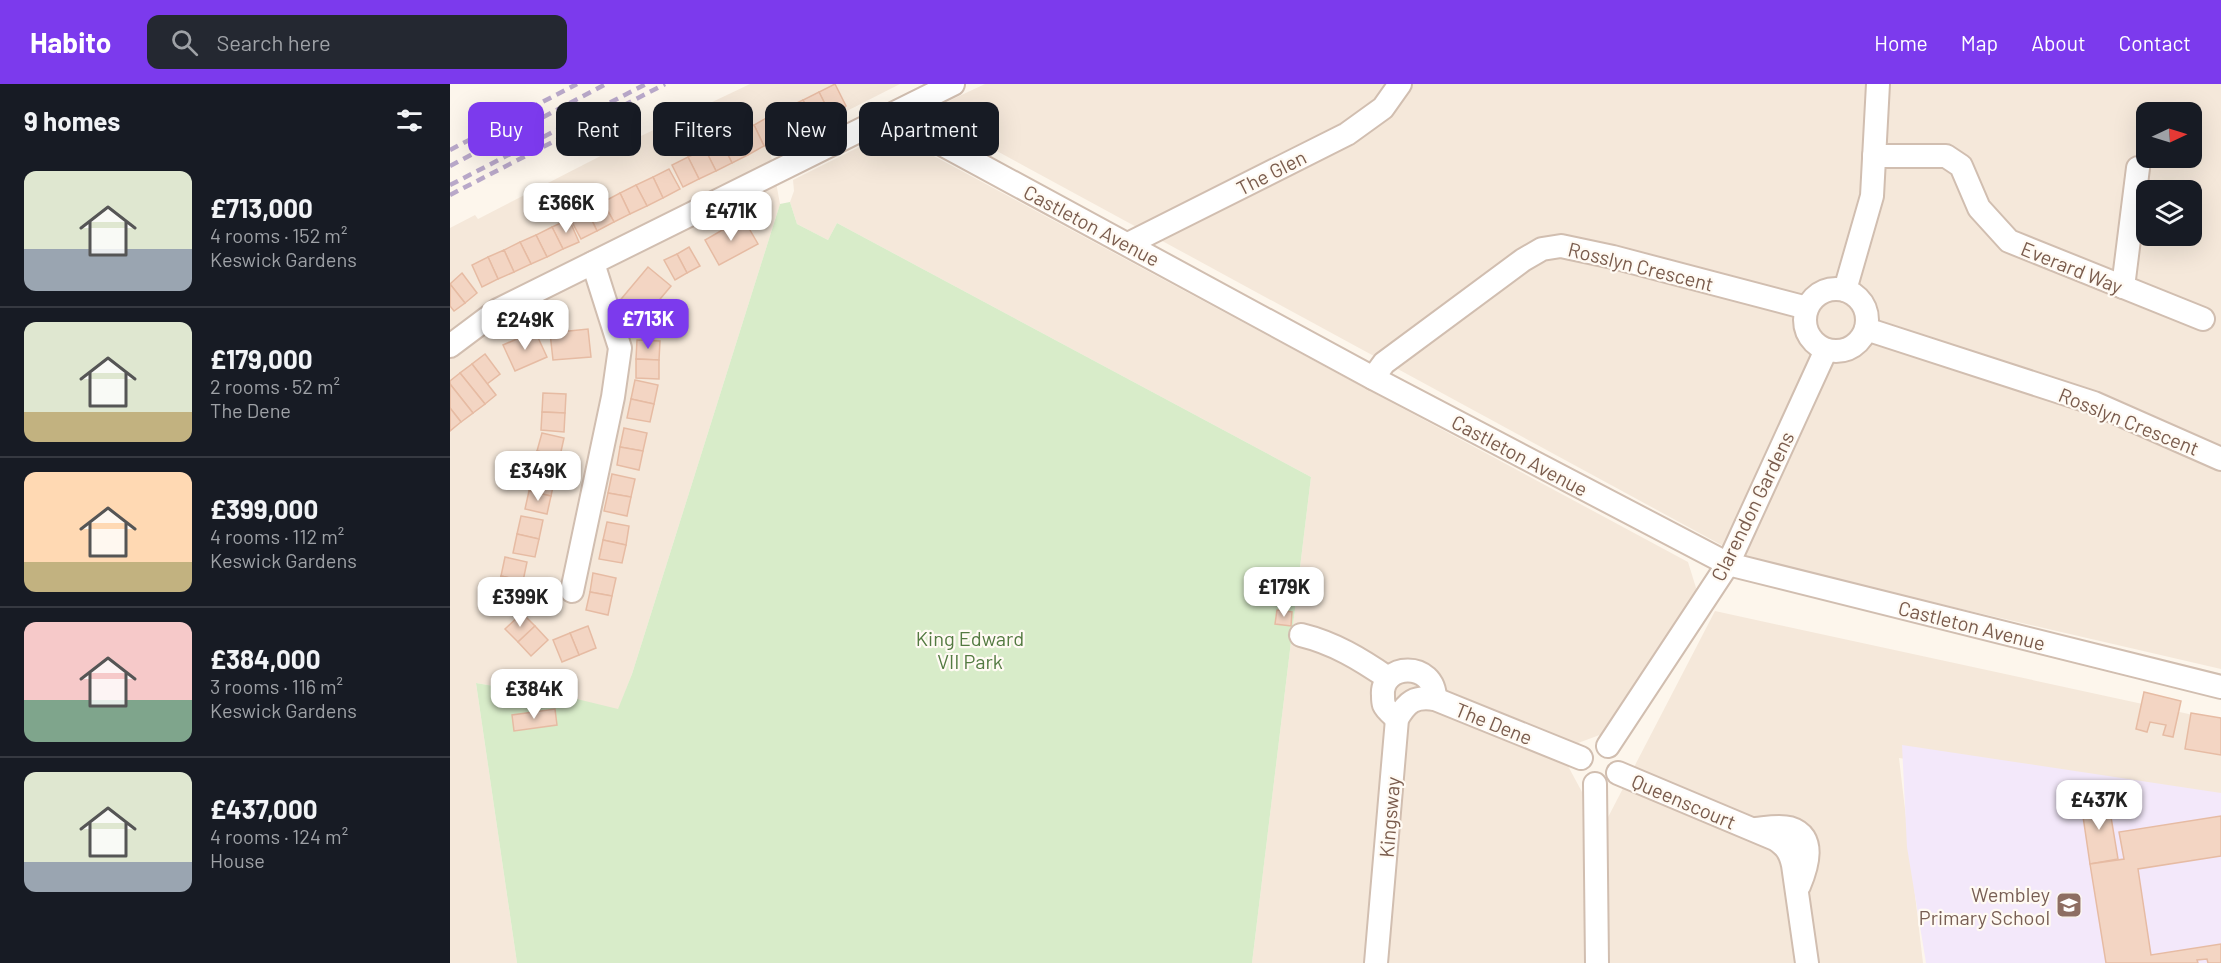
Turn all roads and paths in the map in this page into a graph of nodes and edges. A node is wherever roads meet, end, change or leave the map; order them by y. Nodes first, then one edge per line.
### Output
1 (953, 84) edge
2 (1400, 84) edge
3 (1878, 84) edge
4 (918, 102) edge
5 (859, 131) edge
6 (964, 156) edge
7 (1874, 156) junction
8 (2138, 168) dead end
9 (1128, 244) junction
10 (592, 263) junction
11 (2123, 287) junction
12 (1845, 290) junction
13 (1807, 308) junction
14 (2203, 319) dead end
15 (1866, 329) junction
16 (450, 346) edge
17 (1826, 350) junction
18 (1373, 378) junction
19 (2221, 459) edge
20 (1728, 564) junction
21 (572, 591) dead end
22 (1301, 635) dead end
23 (1388, 678) junction
24 (2221, 687) edge
25 (1435, 699) junction
26 (1397, 719) junction
27 (1608, 746) junction
28 (1581, 758) junction
29 (1618, 774) junction
30 (1595, 784) junction
31 (1376, 963) edge
32 (1598, 963) edge
33 (1807, 963) edge

1 - 4 street
2 - 9 street, The Glen
3 - 7 street
5 - 10 street
6 - 9 street, Castleton Avenue
7 - 11 street, Everard Way
7 - 12 street
8 - 11 street
9 - 18 street, Castleton Avenue
10 - 16 street
10 - 21 street
11 - 14 street, Everard Way
12 - 13 street
12 - 15 street
13 - 17 street
13 - 18 street, Rosslyn Crescent
15 - 17 street
15 - 19 street, Rosslyn Crescent
17 - 20 street, Clarendon Gardens
18 - 20 street, Castleton Avenue
20 - 24 street, Castleton Avenue
20 - 27 street, Clarendon Gardens
22 - 23 street
23 - 25 street, The Dene
23 - 26 street
25 - 26 street
25 - 28 street, The Dene
26 - 31 street, Kingsway
27 - 28 street
27 - 29 street
28 - 30 street
29 - 30 street
29 - 33 street, Queenscourt
30 - 32 street

